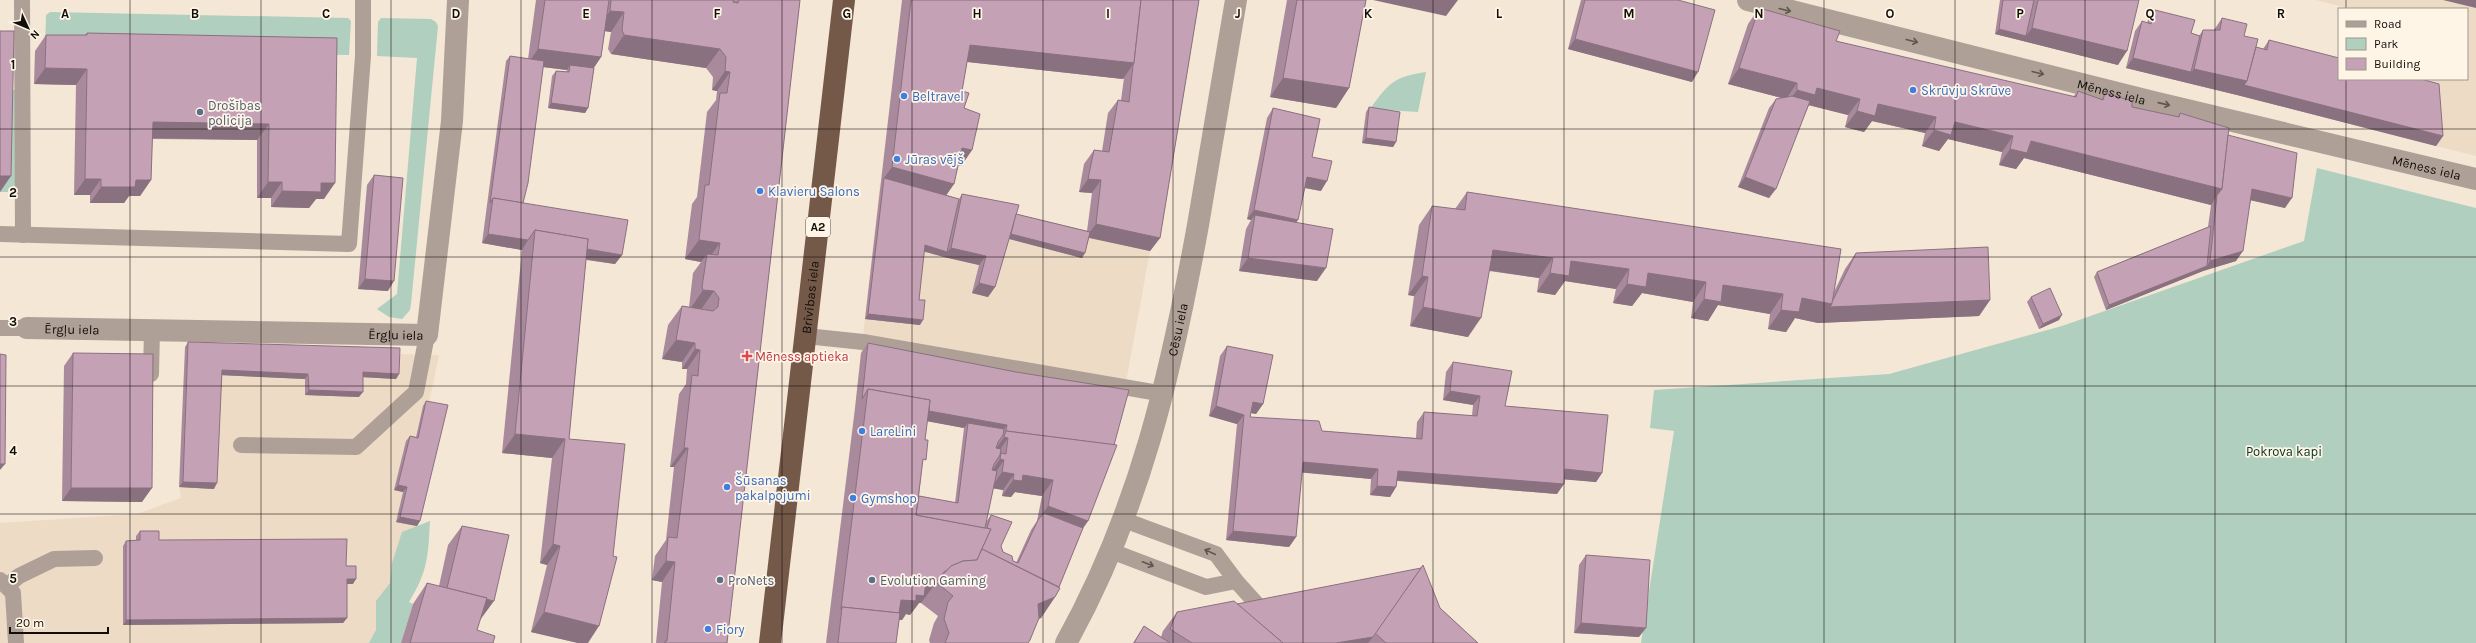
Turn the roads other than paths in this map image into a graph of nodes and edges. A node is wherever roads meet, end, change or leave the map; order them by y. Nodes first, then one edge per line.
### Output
1 (22, 0) edge
2 (363, 0) edge
3 (458, 0) edge
4 (844, 0) edge
5 (1236, 0) edge
6 (1748, 0) edge
7 (2476, 179) edge
8 (0, 234) edge
9 (23, 234) junction
10 (0, 328) edge
11 (27, 328) joint
12 (152, 330) junction
13 (427, 336) junction
14 (806, 336) junction
15 (151, 393) edge
16 (1164, 394) junction
17 (241, 446) dead end
18 (1124, 520) junction
19 (1111, 551) junction
20 (95, 558) dead end
21 (1236, 581) junction
22 (4, 582) edge
23 (1264, 612) edge
24 (16, 643) edge
25 (770, 643) edge
26 (1066, 643) edge

1 - 9 lane
2 - 9 lane
3 - 13 street, Ērgļu iela
4 - 14 highway, Brīvības iela / A2
5 - 16 street, Cēsu iela
6 -> 7 street, Mēness iela
8 - 9 lane
10 - 11 lane
11 - 12 street, Ērgļu iela
12 - 13 street, Ērgļu iela
12 - 15 lane
13 - 17 lane
14 - 16 lane
14 - 25 highway, Brīvības iela / A2
16 - 18 street, Cēsu iela
18 - 19 street, Cēsu iela
21 -> 18 lane
19 -> 21 lane
19 - 26 street, Cēsu iela
20 - 22 lane
21 - 23 lane
22 - 24 lane

